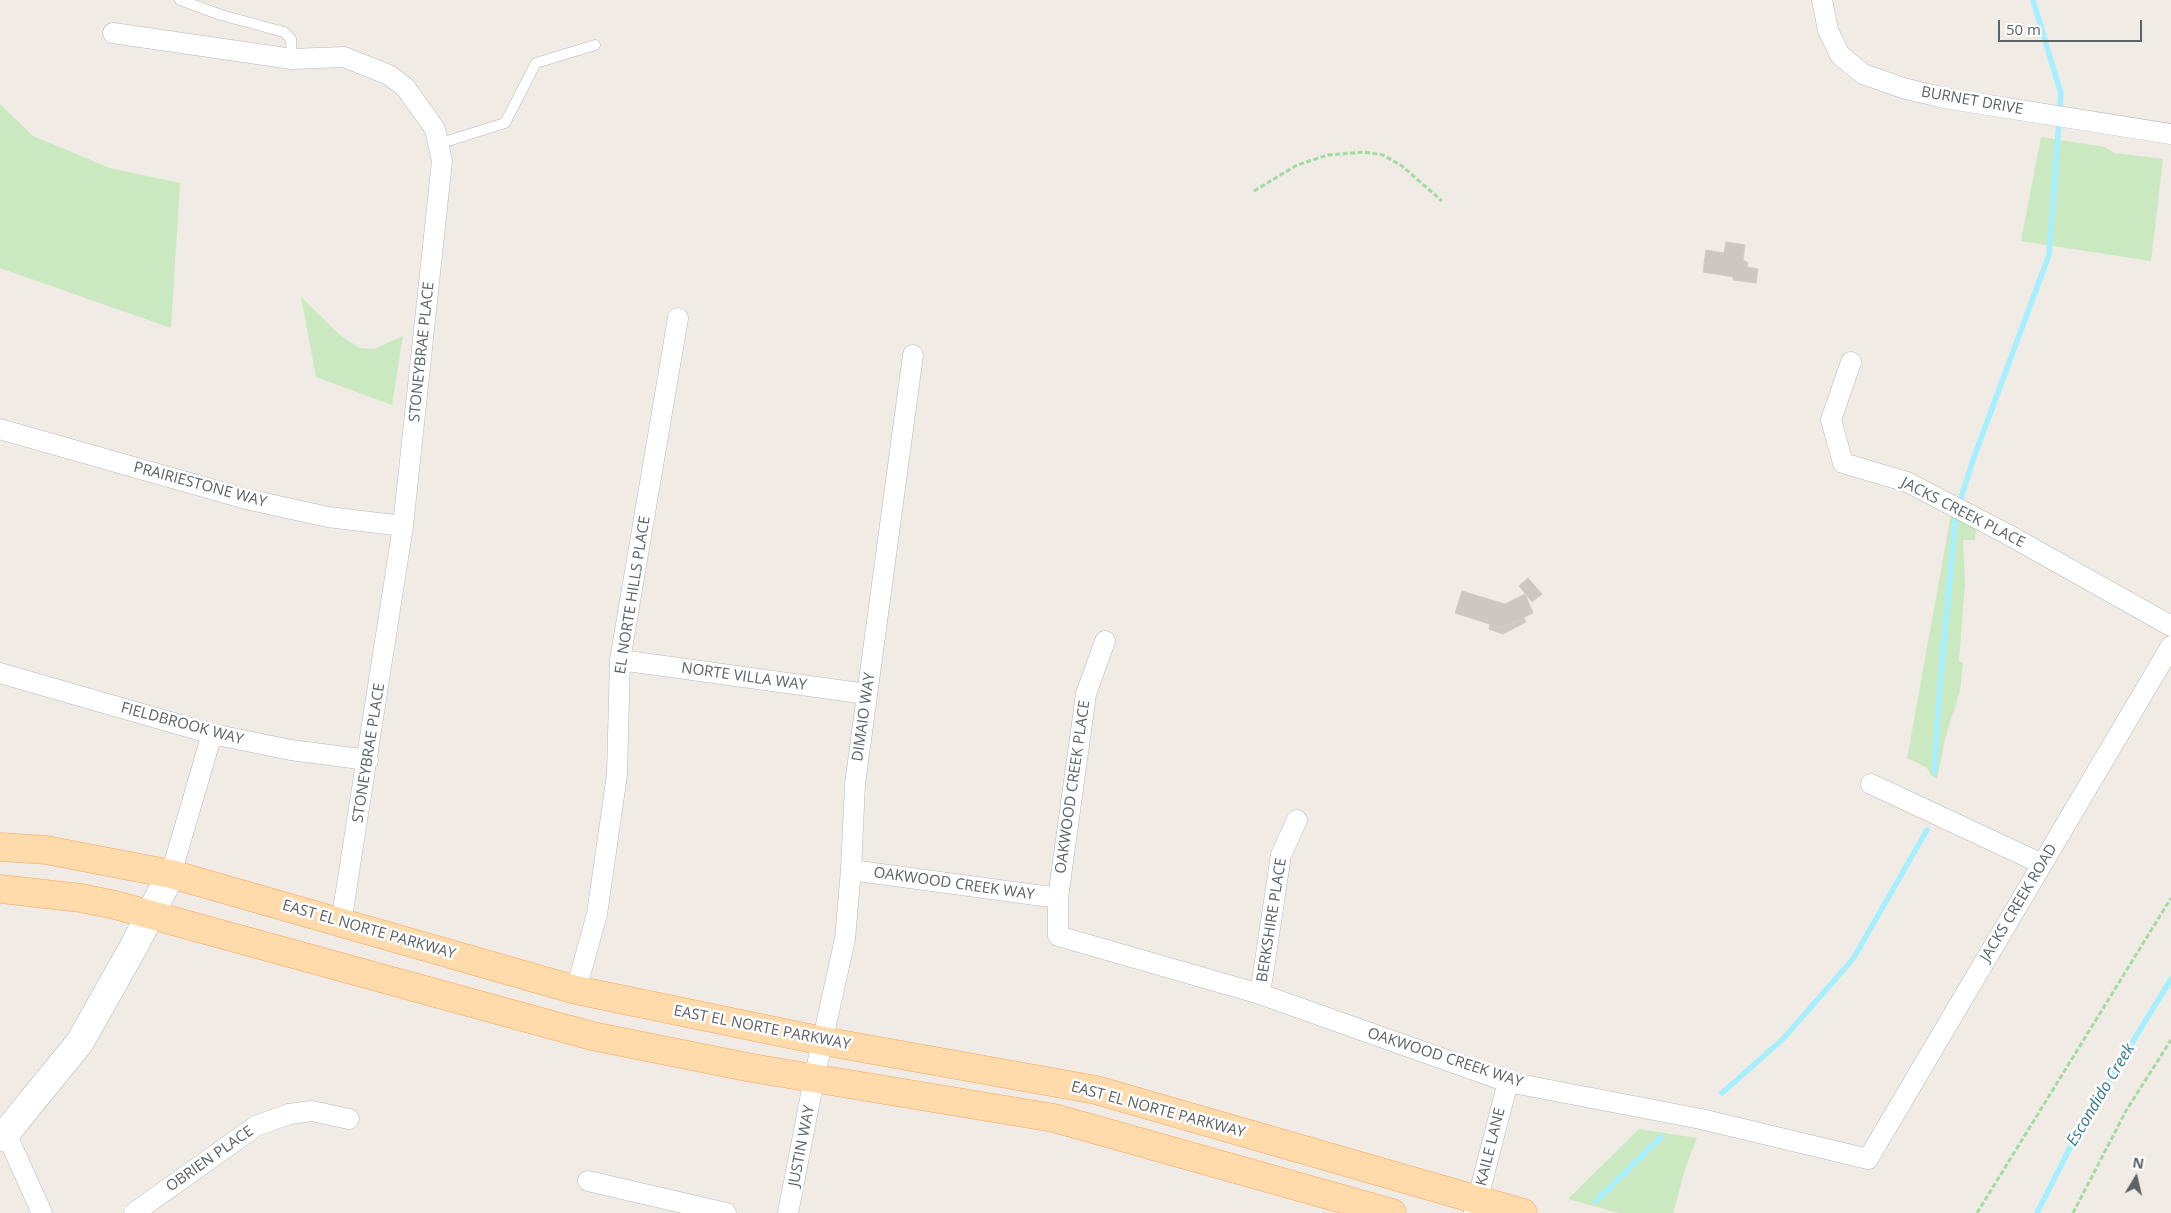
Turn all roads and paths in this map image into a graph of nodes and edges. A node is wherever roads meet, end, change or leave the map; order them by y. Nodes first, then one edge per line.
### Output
1 (180, 0) edge
2 (1822, 0) edge
3 (113, 32) dead end
4 (595, 46) dead end
5 (292, 59) junction
6 (2171, 134) edge
7 (438, 144) junction
8 (1254, 191) dead end
9 (1442, 201) dead end
10 (678, 318) dead end
11 (913, 355) dead end
12 (1851, 362) dead end
13 (0, 429) edge
14 (403, 526) junction
15 (2171, 626) edge
16 (1105, 641) dead end
17 (2171, 646) edge
18 (620, 660) junction
19 (0, 673) edge
20 (867, 694) junction
21 (212, 734) junction
22 (368, 760) junction
23 (1871, 784) dead end
24 (1297, 820) dead end
25 (0, 847) edge
26 (2042, 864) junction
27 (851, 870) junction
28 (170, 874) junction
29 (0, 889) edge
30 (1058, 898) junction
31 (2171, 898) edge
32 (150, 914) junction
33 (341, 922) junction
34 (1058, 936) joint
35 (576, 990) junction
36 (1260, 994) junction
37 (2171, 1040) edge
38 (823, 1041) junction
39 (814, 1079) junction
40 (1508, 1082) junction
41 (349, 1119) dead end
42 (3, 1135) edge
43 (1868, 1160) joint
44 (588, 1181) dead end
45 (1476, 1207) edge
46 (42, 1213) edge
47 (134, 1213) edge
48 (726, 1213) edge
49 (788, 1213) edge
50 (1392, 1213) edge
51 (1524, 1213) edge
52 (1977, 1213) edge
53 (2073, 1213) edge

1 - 5 lane
2 - 6 street, BURNET DRIVE
3 - 5 street, STONEYBRAE PLACE
4 - 7 lane
5 - 7 street, STONEYBRAE PLACE
7 - 14 street, STONEYBRAE PLACE
8 - 9 path
10 - 18 street, EL NORTE HILLS PLACE
11 - 20 street, DIMAIO WAY
12 - 15 street, JACKS CREEK PLACE
13 - 14 street, PRAIRIESTONE WAY
14 - 22 street, STONEYBRAE PLACE
16 - 30 street, OAKWOOD CREEK PLACE
17 - 26 street, JACKS CREEK ROAD
18 - 20 street, NORTE VILLA WAY
18 - 35 street, EL NORTE HILLS PLACE
19 - 21 street, FIELDBROOK WAY
20 - 27 street, DIMAIO WAY
21 - 22 street, FIELDBROOK WAY
21 - 28 street
22 - 33 street, STONEYBRAE PLACE
23 - 26 street
24 - 36 street, BERKSHIRE PLACE
25 - 28 main road, EAST EL NORTE PARKWAY
26 - 43 street, JACKS CREEK ROAD
27 - 30 street, OAKWOOD CREEK WAY
27 - 38 street, DIMAIO WAY
28 - 32 main road
28 - 33 main road, EAST EL NORTE PARKWAY
29 - 32 main road
30 - 34 street, OAKWOOD CREEK PLACE
31 - 52 path
32 - 39 main road
32 - 42 main road
33 - 35 main road, EAST EL NORTE PARKWAY
34 - 36 street, OAKWOOD CREEK WAY
35 - 38 main road, EAST EL NORTE PARKWAY
36 - 40 street, OAKWOOD CREEK WAY
37 - 53 path
38 - 39 street, DIMAIO WAY
38 - 45 main road, EAST EL NORTE PARKWAY
39 - 49 street, JUSTIN WAY
39 - 50 main road
40 - 43 street, OAKWOOD CREEK WAY
40 - 45 street, KAILE LANE
41 - 47 street, OBRIEN PLACE
42 - 46 street
44 - 48 street
45 - 51 main road, EAST EL NORTE PARKWAY

